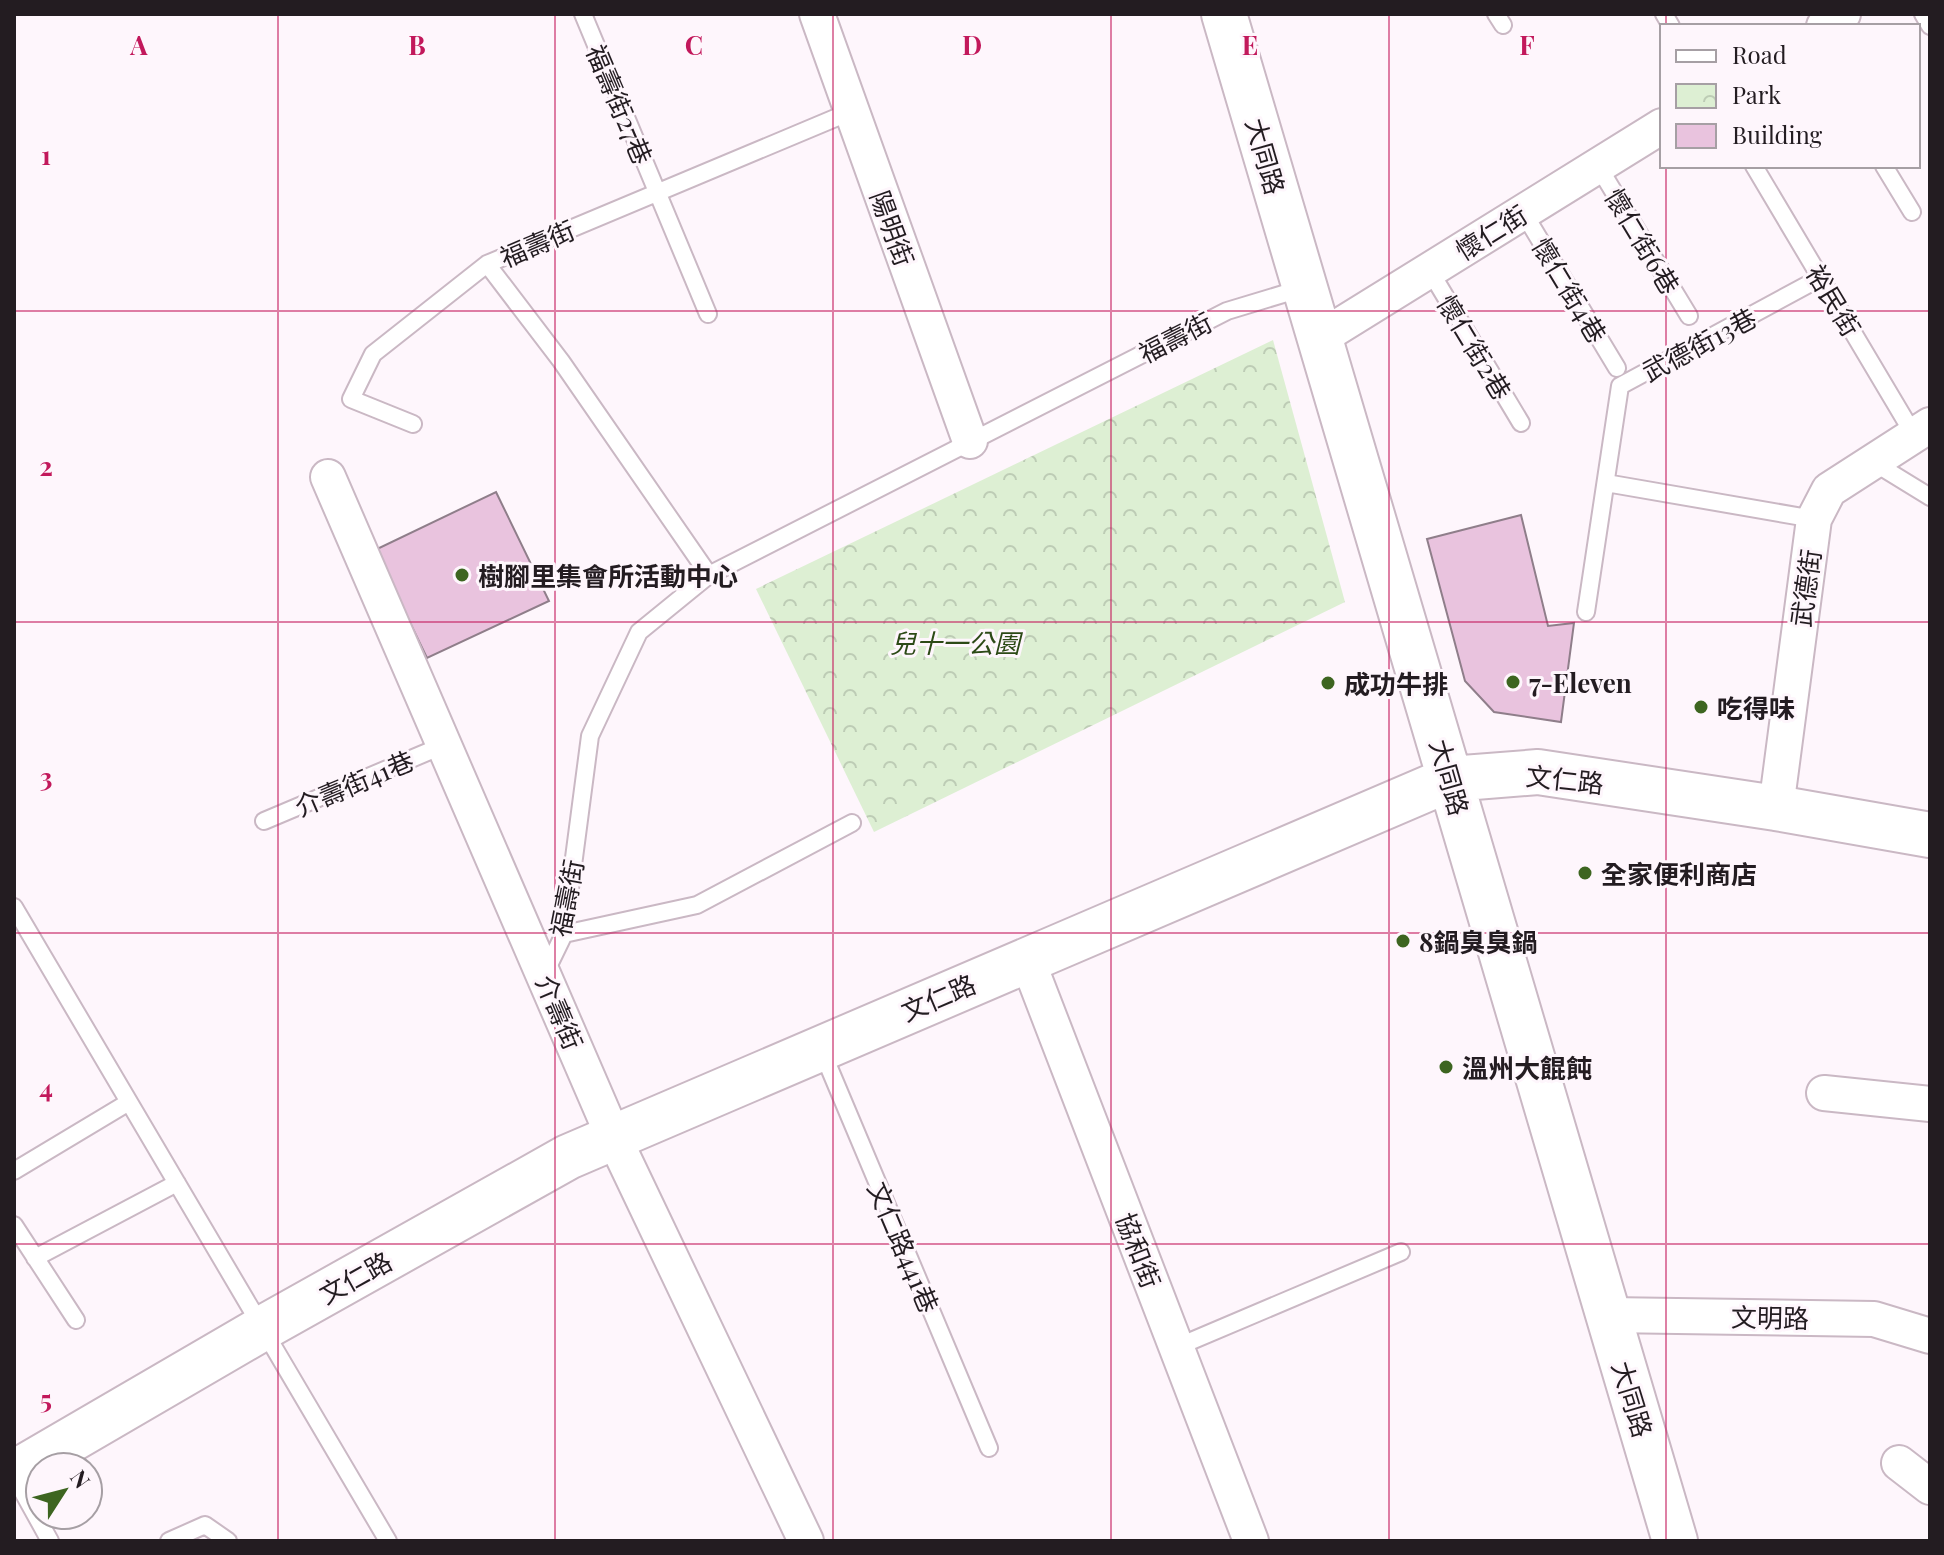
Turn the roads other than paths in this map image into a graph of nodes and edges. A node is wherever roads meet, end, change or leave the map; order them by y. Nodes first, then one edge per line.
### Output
1 (583, 14) edge
2 (817, 14) edge
3 (1224, 14) edge
4 (1923, 14) edge
5 (1930, 26) edge
6 (852, 111) junction
7 (1660, 127) edge
8 (1598, 166) junction
9 (1755, 168) edge
10 (1885, 168) edge
11 (658, 193) junction
12 (1523, 212) junction
13 (1912, 212) dead end
14 (487, 264) junction
15 (1430, 271) junction
16 (1820, 278) junction
17 (1305, 288) junction
18 (708, 314) dead end
19 (1689, 316) dead end
20 (1320, 338) junction
21 (1617, 368) dead end
22 (1521, 423) dead end
23 (413, 424) dead end
24 (1922, 430) edge
25 (970, 441) junction
26 (1873, 462) junction
27 (328, 477) dead end
28 (1606, 483) junction
29 (1930, 497) edge
30 (1814, 519) junction
31 (709, 575) junction
32 (1586, 612) dead end
33 (444, 745) junction
34 (1450, 779) junction
35 (1776, 808) junction
36 (264, 821) dead end
37 (852, 823) dead end
38 (1930, 835) edge
39 (14, 907) edge
40 (564, 934) junction
41 (1027, 959) junction
42 (544, 975) junction
43 (820, 1047) junction
44 (1824, 1093) dead end
45 (129, 1102) junction
46 (1930, 1104) edge
47 (613, 1136) junction
48 (14, 1171) edge
49 (177, 1183) junction
50 (14, 1225) edge
51 (1401, 1252) dead end
52 (35, 1258) junction
53 (1608, 1315) junction
54 (76, 1320) dead end
55 (263, 1328) junction
56 (1930, 1336) edge
57 (1177, 1347) junction
58 (989, 1448) dead end
59 (1899, 1463) dead end
60 (14, 1474) edge
61 (1930, 1487) edge
62 (50, 1541) edge
63 (169, 1541) edge
64 (228, 1541) edge
65 (388, 1541) edge
66 (806, 1541) edge
67 (1251, 1541) edge
68 (1675, 1541) edge

1 - 11 lane, 福壽街27巷
2 - 6 street, 陽明街
3 - 17 main road, 大同路
4 - 5 lane
6 - 11 lane, 福壽街
6 - 25 street, 陽明街
7 - 8 street, 懷仁街
8 - 12 street, 懷仁街
8 - 19 lane, 懷仁街6巷
9 - 16 lane, 裕民街
10 - 13 lane
11 - 14 lane, 福壽街
11 - 18 lane, 福壽街27巷
12 - 15 street, 懷仁街
12 - 21 lane, 懷仁街4巷
14 - 23 lane
14 - 31 lane, 福壽街
15 - 20 street, 懷仁街
15 - 22 lane, 懷仁街2巷
16 - 24 lane, 裕民街
16 - 28 lane, 武德街13巷
17 - 20 main road, 大同路
17 - 25 lane, 福壽街
20 - 34 main road, 大同路
24 - 26 street, 武德街
25 - 31 lane, 福壽街
26 - 29 lane
26 - 30 street, 武德街
27 - 33 street, 介壽街
28 - 30 lane
28 - 32 lane, 武德街13巷
30 - 35 street, 武德街
31 - 40 lane, 福壽街
33 - 36 lane, 介壽街41巷
33 - 42 street, 介壽街
34 - 35 main road, 文仁路
34 - 41 main road, 文仁路
34 - 53 main road, 大同路
35 - 38 main road, 文仁路
37 - 40 lane
39 - 45 lane
40 - 42 lane, 福壽街
41 - 43 main road, 文仁路
41 - 57 street, 協和街
42 - 47 street, 介壽街
43 - 47 main road, 文仁路
43 - 58 lane, 文仁路441巷
44 - 46 street
45 - 48 lane
45 - 49 lane
47 - 55 main road, 文仁路
47 - 66 street, 介壽街
49 - 52 lane
49 - 55 lane
50 - 52 lane
51 - 57 lane
52 - 54 lane
53 - 56 street, 文明路
53 - 68 main road, 大同路
55 - 60 main road, 文仁路
55 - 65 lane
57 - 67 street, 協和街
59 - 61 street
60 - 62 lane
63 - 64 lane

